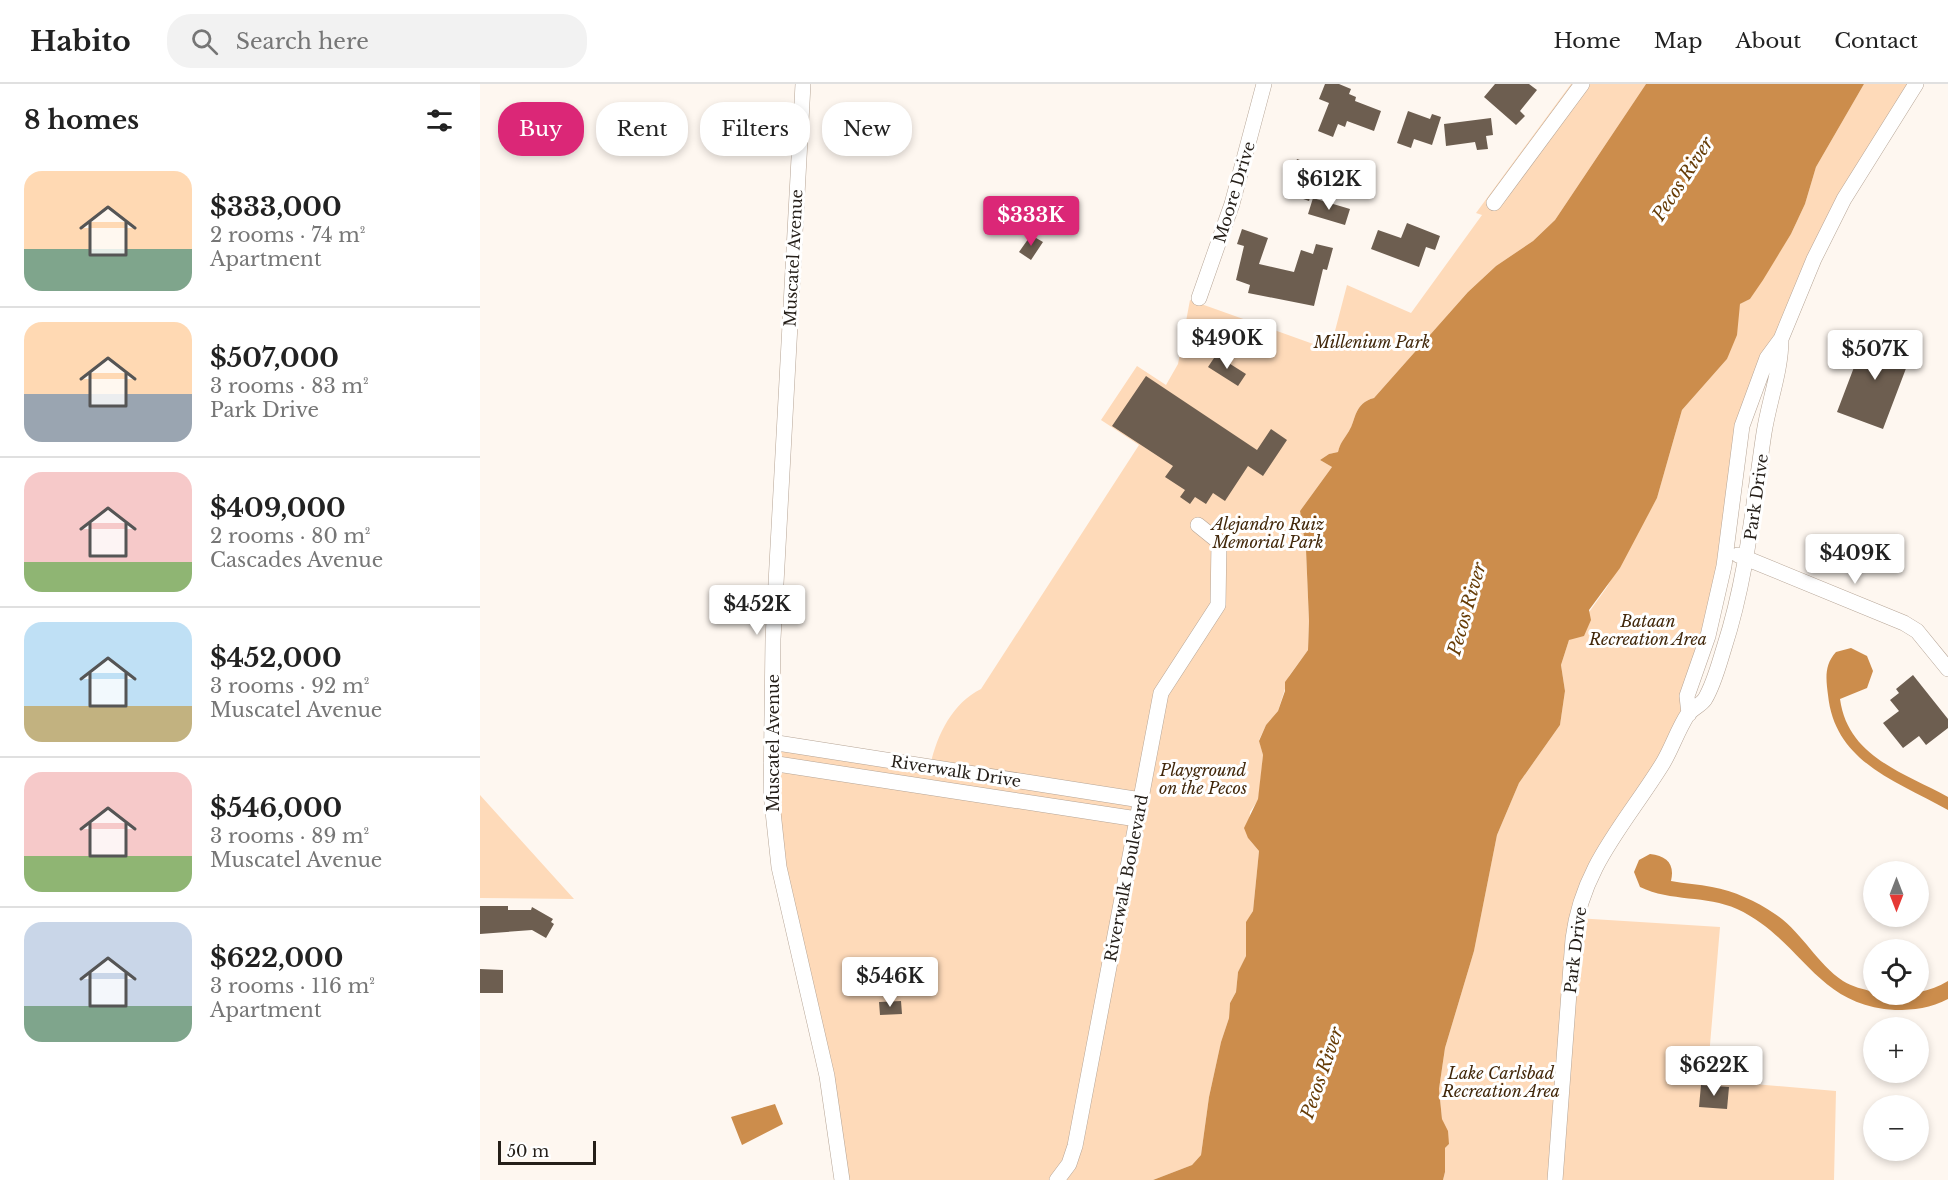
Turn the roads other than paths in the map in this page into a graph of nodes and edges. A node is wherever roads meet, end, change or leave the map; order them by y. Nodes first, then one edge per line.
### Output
1 (803, 84) edge
2 (1264, 84) edge
3 (1582, 84) edge
4 (1916, 84) edge
5 (1494, 203) dead end
6 (1199, 298) dead end
7 (1781, 339) junction
8 (1198, 525) dead end
9 (1727, 551) junction
10 (1747, 559) junction
11 (1948, 669) edge
12 (1689, 714) junction
13 (771, 742) junction
14 (771, 763) junction
15 (938, 769) junction
16 (934, 788) junction
17 (1141, 800) junction
18 (1137, 819) junction
19 (842, 1180) edge
20 (1057, 1180) edge
21 (1555, 1180) edge

1 - 13 street, Muscatel Avenue
2 - 6 street, Moore Drive
3 - 5 street
4 - 7 street, Park Drive
7 - 9 street, Park Drive
7 - 10 street, Park Drive
8 - 17 street, Riverwalk Boulevard
9 - 10 street
9 - 12 street, Park Drive
10 - 11 street
10 - 12 street, Park Drive
12 - 21 street, Park Drive
13 - 14 street, Muscatel Avenue
13 - 15 street, Riverwalk Drive
14 - 16 street, Riverwalk Drive
14 - 19 street, Muscatel Avenue
15 - 16 street
15 - 17 street, Riverwalk Drive
16 - 18 street, Riverwalk Drive
17 - 18 street, Riverwalk Boulevard
18 - 20 street, Riverwalk Boulevard

